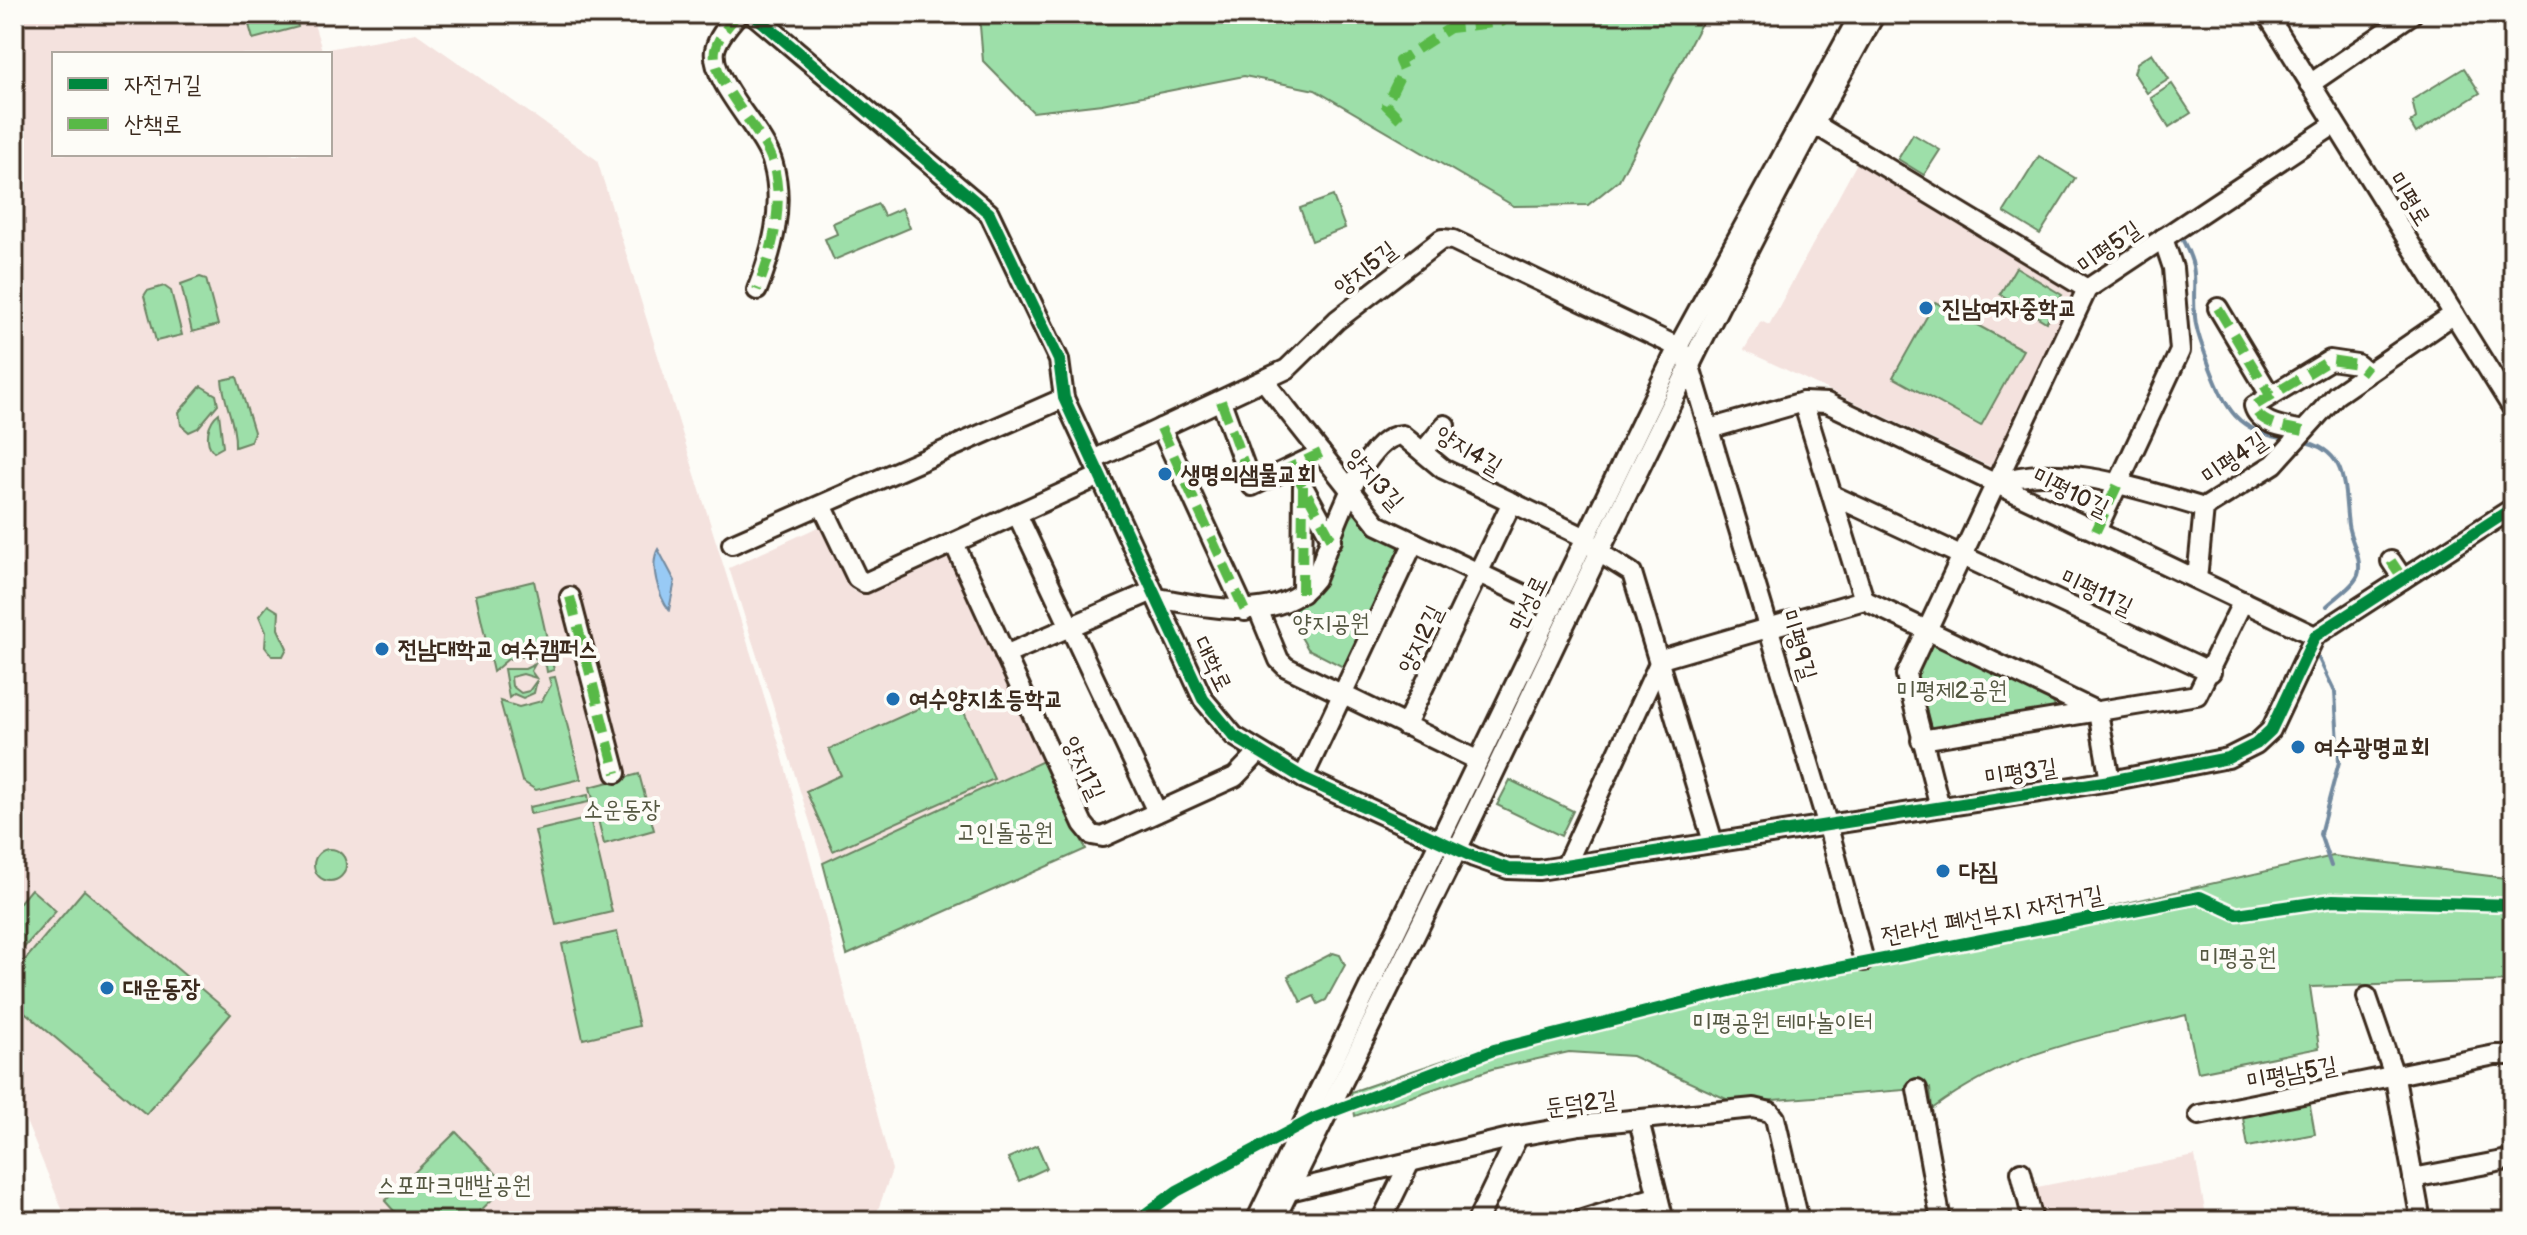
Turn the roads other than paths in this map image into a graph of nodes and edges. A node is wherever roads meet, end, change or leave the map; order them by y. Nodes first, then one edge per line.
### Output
1 (738, 14) edge
2 (753, 14) edge
3 (1860, 14) edge
4 (1875, 14) edge
5 (2267, 14) edge
6 (2412, 14) edge
7 (2310, 84) junction
8 (1807, 120) junction
9 (2335, 124) junction
10 (2163, 238) junction
11 (2087, 289) junction
12 (757, 290) dead end
13 (2218, 308) dead end
14 (2454, 314) junction
15 (1678, 347) junction
16 (1689, 363) junction
17 (2367, 372) junction
18 (1264, 381) junction
19 (2270, 395) junction
20 (1064, 398) junction
21 (1221, 401) junction
22 (1803, 402) junction
23 (2513, 409) edge
24 (1445, 425) dead end
25 (1161, 428) junction
26 (1709, 429) junction
27 (2298, 437) junction
28 (1423, 452) junction
29 (1321, 453) junction
30 (1097, 468) junction
31 (1293, 468) junction
32 (1997, 483) junction
33 (2118, 484) junction
34 (1303, 486) junction
35 (1351, 492) junction
36 (1832, 495) junction
37 (1512, 502) junction
38 (822, 505) junction
39 (2204, 508) junction
40 (2513, 508) edge
41 (1017, 514) junction
42 (2096, 531) junction
43 (1332, 540) junction
44 (1414, 542) junction
45 (954, 543) junction
46 (732, 544) dead end
47 (1591, 545) junction
48 (1962, 556) junction
49 (2391, 561) dead end
50 (1478, 574) junction
51 (2197, 579) junction
52 (2403, 579) junction
53 (1302, 593) junction
54 (1155, 595) junction
55 (570, 597) dead end
56 (1864, 600) junction
57 (2243, 601) junction
58 (1552, 608) junction
59 (1252, 610) junction
60 (1071, 627) junction
61 (1768, 628) junction
62 (1926, 630) junction
63 (2315, 636) junction
64 (1005, 655) junction
65 (1661, 659) junction
66 (2211, 672) junction
67 (1343, 696) junction
68 (2098, 712) junction
69 (1405, 726) junction
70 (1921, 740) junction
71 (1259, 752) junction
72 (1477, 760) junction
73 (616, 773) dead end
74 (1303, 778) junction
75 (2110, 781) junction
76 (1940, 807) junction
77 (1157, 812) junction
78 (1827, 823) junction
79 (1438, 840) junction
80 (1713, 842) junction
81 (1457, 849) junction
82 (1566, 865) junction
83 (1864, 961) dead end
84 (2367, 997) dead end
85 (2513, 1055) edge
86 (2395, 1078) junction
87 (1917, 1089) dead end
88 (2199, 1115) dead end
89 (1639, 1121) junction
90 (1518, 1136) junction
91 (2513, 1159) edge
92 (1410, 1162) junction
93 (2021, 1172) dead end
94 (2413, 1178) junction
95 (1289, 1191) junction
96 (1658, 1196) junction
97 (1259, 1220) edge
98 (1381, 1221) edge
99 (1477, 1221) edge
100 (1579, 1221) edge
101 (1664, 1221) edge
102 (1799, 1221) edge
103 (1941, 1221) edge
104 (2033, 1221) edge
105 (2421, 1221) edge

1 - 12 street
2 - 20 street, 대학로
3 - 8 street, 만성로
4 - 8 street, 만성로
5 - 7 street, 미평로
6 - 7 street
7 - 9 street, 미평로
8 - 11 street
8 - 15 street, 만성로
8 - 16 street, 만성로
9 - 10 street, 미평5길
9 - 14 street, 미평로
10 - 11 street, 미평5길
10 - 33 street
11 - 32 street, 미평5길
13 - 19 street
14 - 17 street, 미평4길
14 - 23 street, 미평로
15 - 16 street, 미평9길
15 - 18 street, 양지5길
15 - 47 street, 만성로
16 - 26 street, 미평9길
16 - 47 street, 만성로
17 - 19 street
17 - 27 street, 미평4길
18 - 21 street, 양지5길
18 - 29 street, 양지3길
19 - 27 street
20 - 30 street, 대학로
20 - 38 street
21 - 25 street, 양지5길
21 - 31 street
22 - 26 street, 미평10길
22 - 32 street, 미평10길
22 - 36 street
24 - 28 street
25 - 30 street, 양지5길
25 - 59 street
26 - 61 street, 미평9길
27 - 39 street, 미평4길
28 - 35 street, 양지4길
28 - 37 street, 양지4길
29 - 31 street
29 - 35 street, 양지3길
30 - 41 street
30 - 54 street, 대학로
31 - 34 street
32 - 33 street, 미평4길
32 - 42 street, 미평10길
32 - 48 street, 미평5길
33 - 39 street, 미평4길
33 - 42 street
34 - 43 street
34 - 53 street
35 - 43 street
35 - 44 street, 양지3길
36 - 48 street
36 - 56 street
37 - 47 street, 양지4길
37 - 50 street
38 - 45 street
38 - 46 street
39 - 51 street
40 - 52 street
41 - 45 street
41 - 60 street, 양지1길
42 - 51 street, 미평10길
43 - 53 street
44 - 50 street, 양지3길
44 - 67 street, 양지2길
45 - 64 street, 양지1길
47 - 58 street, 만성로
47 - 65 street
47 - 81 street, 만성로
48 - 62 street, 미평5길
48 - 66 street, 미평11길
49 - 52 street
50 - 58 street, 양지3길
50 - 69 street, 양지2길
51 - 57 street, 미평10길
52 - 63 street
53 - 59 street
54 - 59 street
54 - 60 street
54 - 71 street, 대학로
55 - 73 street
56 - 61 street
56 - 62 street
57 - 63 street, 미평10길
57 - 66 street
58 - 72 street, 만성로
59 - 67 street
60 - 64 street
60 - 77 street, 양지1길
61 - 65 street
61 - 78 street, 미평9길
62 - 68 street
62 - 70 street, 미평5길
63 - 75 street, 미평3길
64 - 77 street, 양지1길
65 - 80 street
65 - 82 street
66 - 68 street
67 - 69 street
67 - 74 street, 양지2길
68 - 70 street
68 - 75 street
69 - 72 street
70 - 76 street, 미평5길
71 - 74 street, 대학로
71 - 77 street, 양지1길
72 - 79 street, 만성로
74 - 79 street, 대학로
75 - 76 street, 미평3길
76 - 78 street, 미평3길
78 - 80 street, 미평3길
78 - 83 street, 미평9길
79 - 81 street, 미평3길
79 - 97 street, 만성로
80 - 82 street, 미평3길
81 - 82 street, 미평3길
81 - 95 street, 만성로
84 - 86 street
85 - 86 street, 미평남5길
86 - 88 street, 미평남5길
86 - 94 street
87 - 103 street
89 - 90 street, 둔덕2길
89 - 96 street
89 - 102 street, 둔덕2길
90 - 92 street, 둔덕2길
90 - 99 street
91 - 94 street
92 - 95 street, 둔덕2길
92 - 98 street
93 - 104 street
94 - 105 street
95 - 97 street, 만성로
96 - 100 street
96 - 101 street

